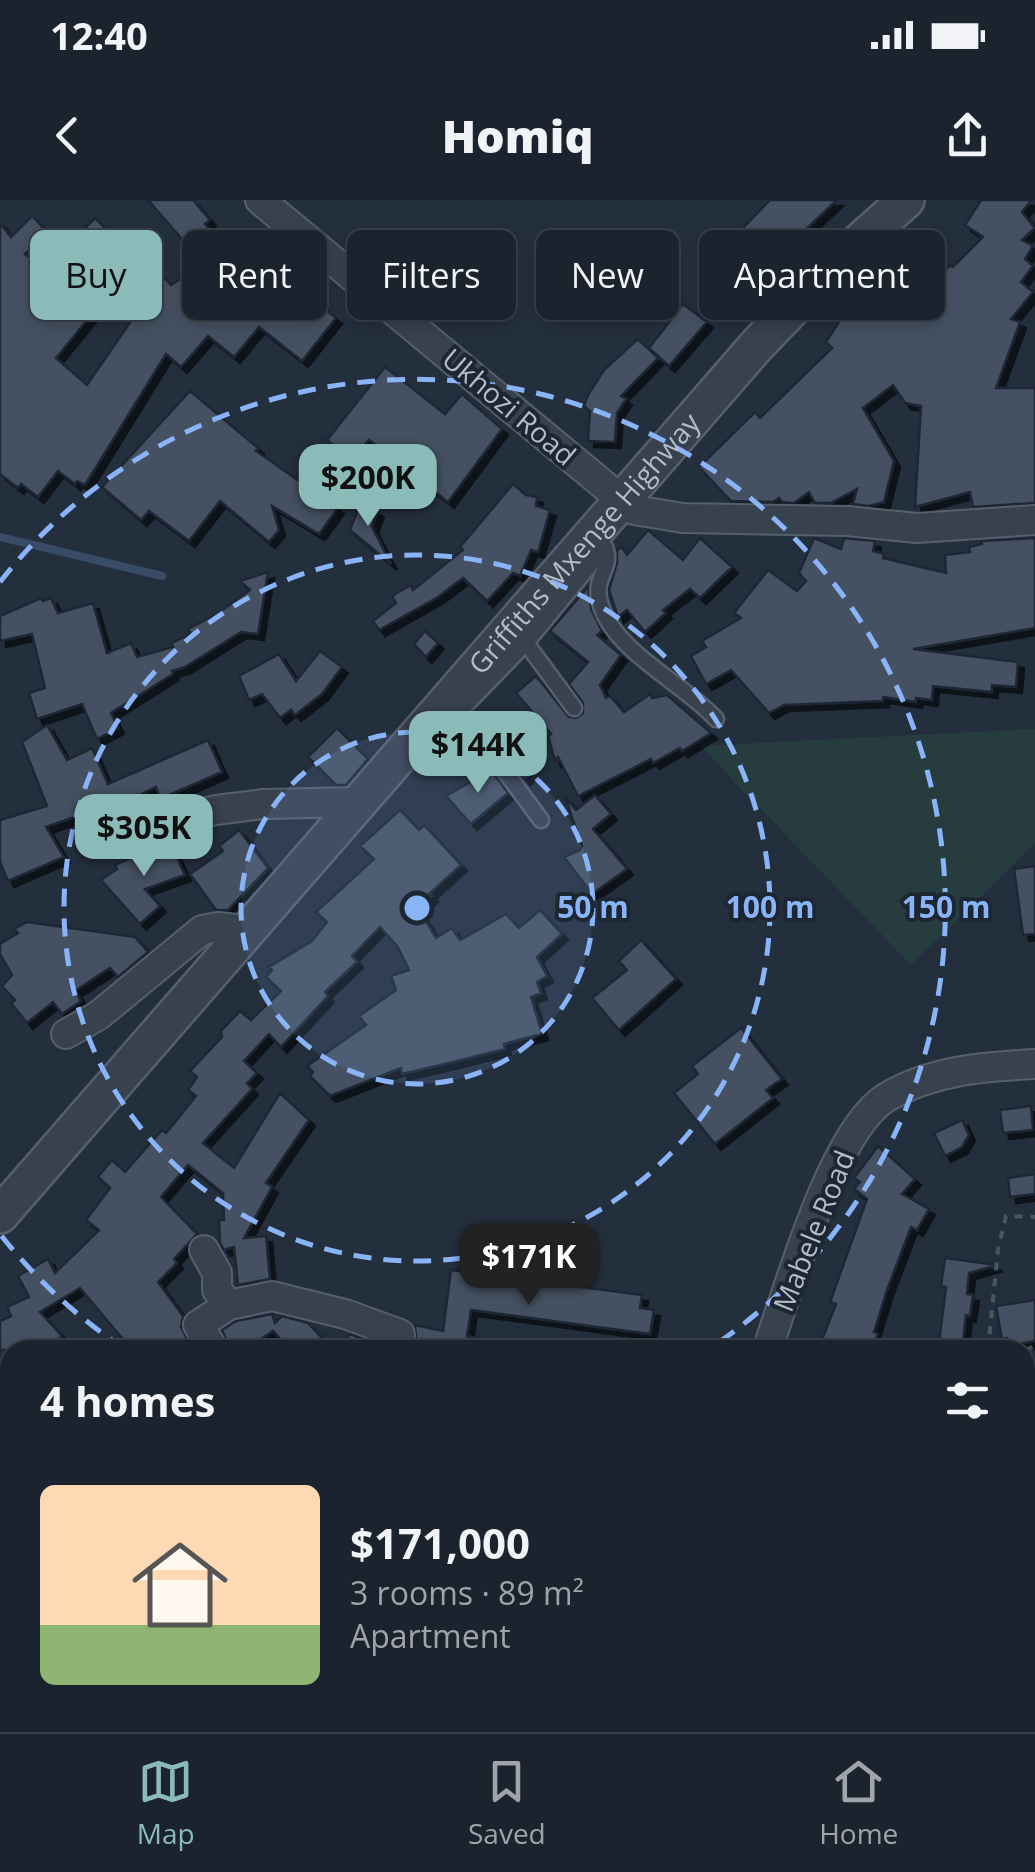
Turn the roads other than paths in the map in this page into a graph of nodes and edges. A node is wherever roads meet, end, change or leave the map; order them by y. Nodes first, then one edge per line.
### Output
1 (260, 200) edge
2 (895, 204) edge
3 (619, 500) junction
4 (1035, 520) edge
5 (600, 537) junction
6 (526, 643) junction
7 (574, 708) dead end
8 (716, 720) dead end
9 (358, 802) junction
10 (541, 820) dead end
11 (132, 830) dead end
12 (246, 930) junction
13 (66, 1034) dead end
14 (1035, 1064) edge
15 (0, 1215) edge
16 (204, 1250) dead end
17 (229, 1305) junction
18 (208, 1340) edge
19 (400, 1340) edge
20 (771, 1340) edge

1 - 3 street, Ukhozi Road
2 - 3 street, Griffiths Mxenge Highway
3 - 4 street
3 - 5 street, Griffiths Mxenge Highway
5 - 6 lane
5 - 8 lane
5 - 9 street, Griffiths Mxenge Highway
6 - 7 lane
6 - 10 lane
9 - 11 street
9 - 12 street, Griffiths Mxenge Highway
12 - 13 street
12 - 15 street, Griffiths Mxenge Highway
14 - 20 street, Mabele Road
16 - 17 street
17 - 18 street
17 - 19 street

